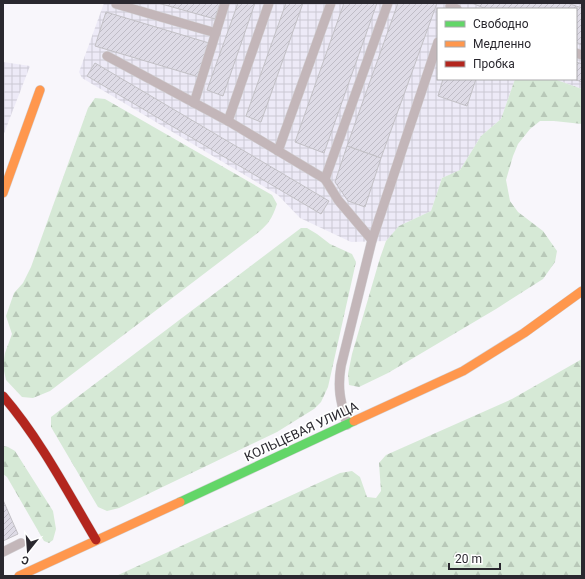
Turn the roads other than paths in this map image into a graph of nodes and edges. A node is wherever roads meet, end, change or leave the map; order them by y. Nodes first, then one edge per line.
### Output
1 (225, 3) edge
2 (269, 3) edge
3 (331, 3) edge
4 (388, 3) edge
5 (116, 4) edge
6 (216, 33) junction
7 (437, 45) edge
8 (107, 56) dead end
9 (40, 90) dead end
10 (194, 103) junction
11 (228, 121) junction
12 (278, 151) junction
13 (326, 179) junction
14 (3, 193) edge
15 (372, 240) junction
16 (582, 290) edge
17 (3, 396) edge
18 (347, 425) junction
19 (96, 540) junction
20 (21, 544) dead end
21 (3, 552) edge
22 (19, 576) edge

1 - 6 lane
2 - 11 lane
3 - 12 lane
4 - 13 lane
5 - 6 lane
6 - 10 lane
7 - 15 lane
8 - 10 lane
9 - 14 main road
10 - 11 lane
11 - 12 lane
12 - 13 lane
13 - 15 lane
15 - 18 lane
16 - 18 main road, КОЛЬЦЕВАЯ УЛИЦА
17 - 19 main road
18 - 19 main road, КОЛЬЦЕВАЯ УЛИЦА
19 - 22 main road, КОЛЬЦЕВАЯ УЛИЦА
20 - 21 lane

